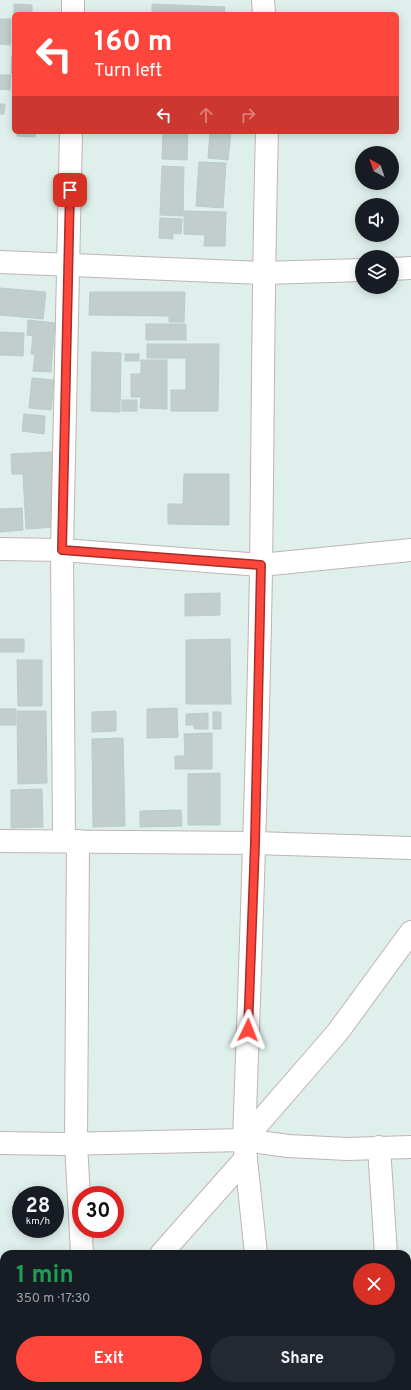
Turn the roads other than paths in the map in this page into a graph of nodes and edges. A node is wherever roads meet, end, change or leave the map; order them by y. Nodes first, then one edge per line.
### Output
1 (73, 0) edge
2 (263, 0) edge
3 (73, 12) edge
4 (264, 12) edge
5 (71, 134) edge
6 (267, 134) edge
7 (0, 262) edge
8 (69, 264) junction
9 (411, 268) edge
10 (399, 269) edge
11 (355, 270) edge
12 (263, 272) junction
13 (0, 549) edge
14 (62, 550) junction
15 (411, 550) edge
16 (261, 565) junction
17 (0, 841) edge
18 (71, 841) junction
19 (255, 843) junction
20 (411, 848) edge
21 (411, 932) edge
22 (0, 1143) edge
23 (76, 1143) junction
24 (379, 1147) junction
25 (411, 1147) edge
26 (245, 1149) junction
27 (82, 1250) edge
28 (164, 1250) edge
29 (256, 1250) edge
30 (386, 1250) edge

1 - 3 street
2 - 4 street
5 - 8 street
6 - 12 street
7 - 8 street
8 - 12 street
8 - 14 street
9 - 10 street
11 - 12 street
12 - 16 street
13 - 14 street
14 - 16 street
14 - 18 street
15 - 16 street
16 - 19 street
17 - 18 street
18 - 19 street
18 - 23 street
19 - 20 street
19 - 26 street
21 - 26 street
22 - 23 street
23 - 26 street
23 - 27 street
24 - 25 street
24 - 26 street
24 - 30 street
26 - 28 street
26 - 29 street

